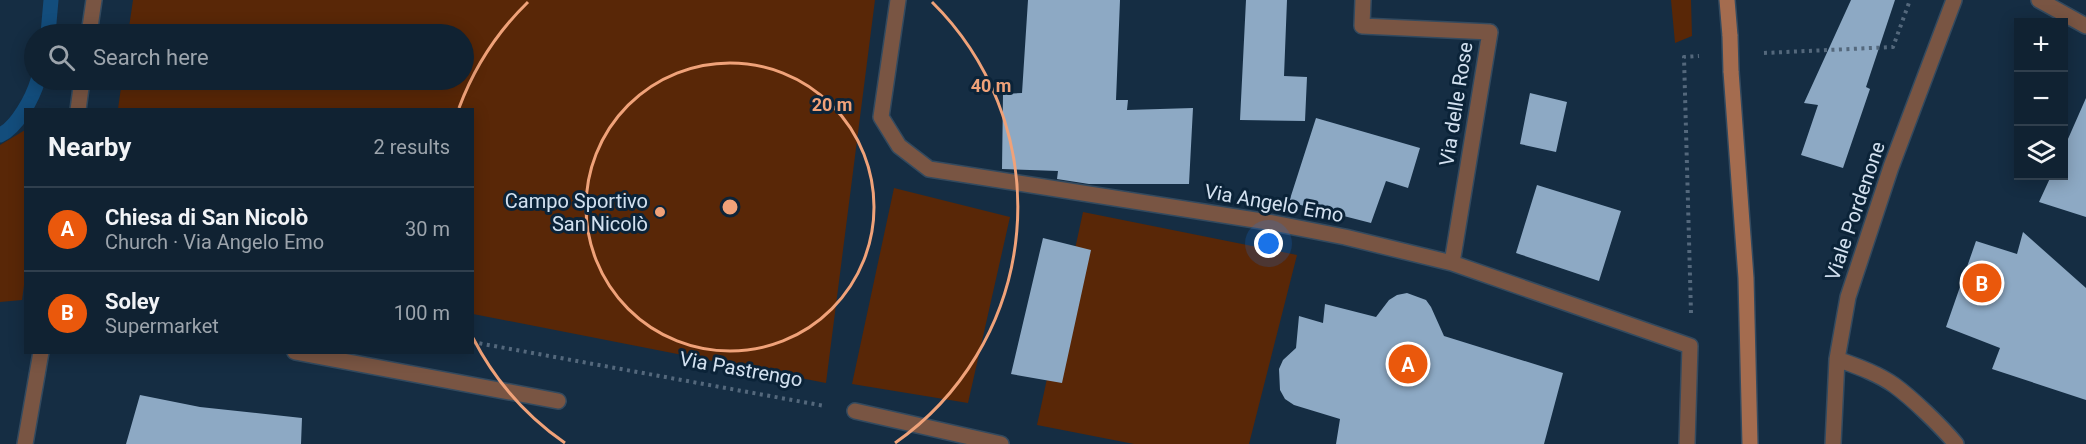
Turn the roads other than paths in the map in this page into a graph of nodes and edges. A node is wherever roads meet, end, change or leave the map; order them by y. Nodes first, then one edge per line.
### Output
1 (94, 0) edge
2 (898, 0) edge
3 (1363, 0) edge
4 (1727, 0) edge
5 (1954, 0) edge
6 (2039, 0) edge
7 (90, 24) edge
8 (2086, 26) edge
9 (81, 90) edge
10 (78, 108) edge
11 (1452, 263) junction
12 (41, 354) edge
13 (306, 354) edge
14 (1837, 359) junction
15 (558, 401) dead end
16 (855, 411) road end
17 (25, 444) edge
18 (1000, 444) edge
19 (1687, 444) edge
20 (1750, 444) edge
21 (1833, 444) edge
22 (1956, 444) edge

1 - 7 street
2 - 11 street, Via Angelo Emo
3 - 11 street, Via delle Rose
4 - 20 main road, bridge
5 - 14 street, Viale Pordenone
6 - 8 street
9 - 10 street
11 - 19 street, Via Angelo Emo
12 - 17 street
13 - 15 street
14 - 21 street, Viale Pordenone
14 - 22 street
16 - 18 street

